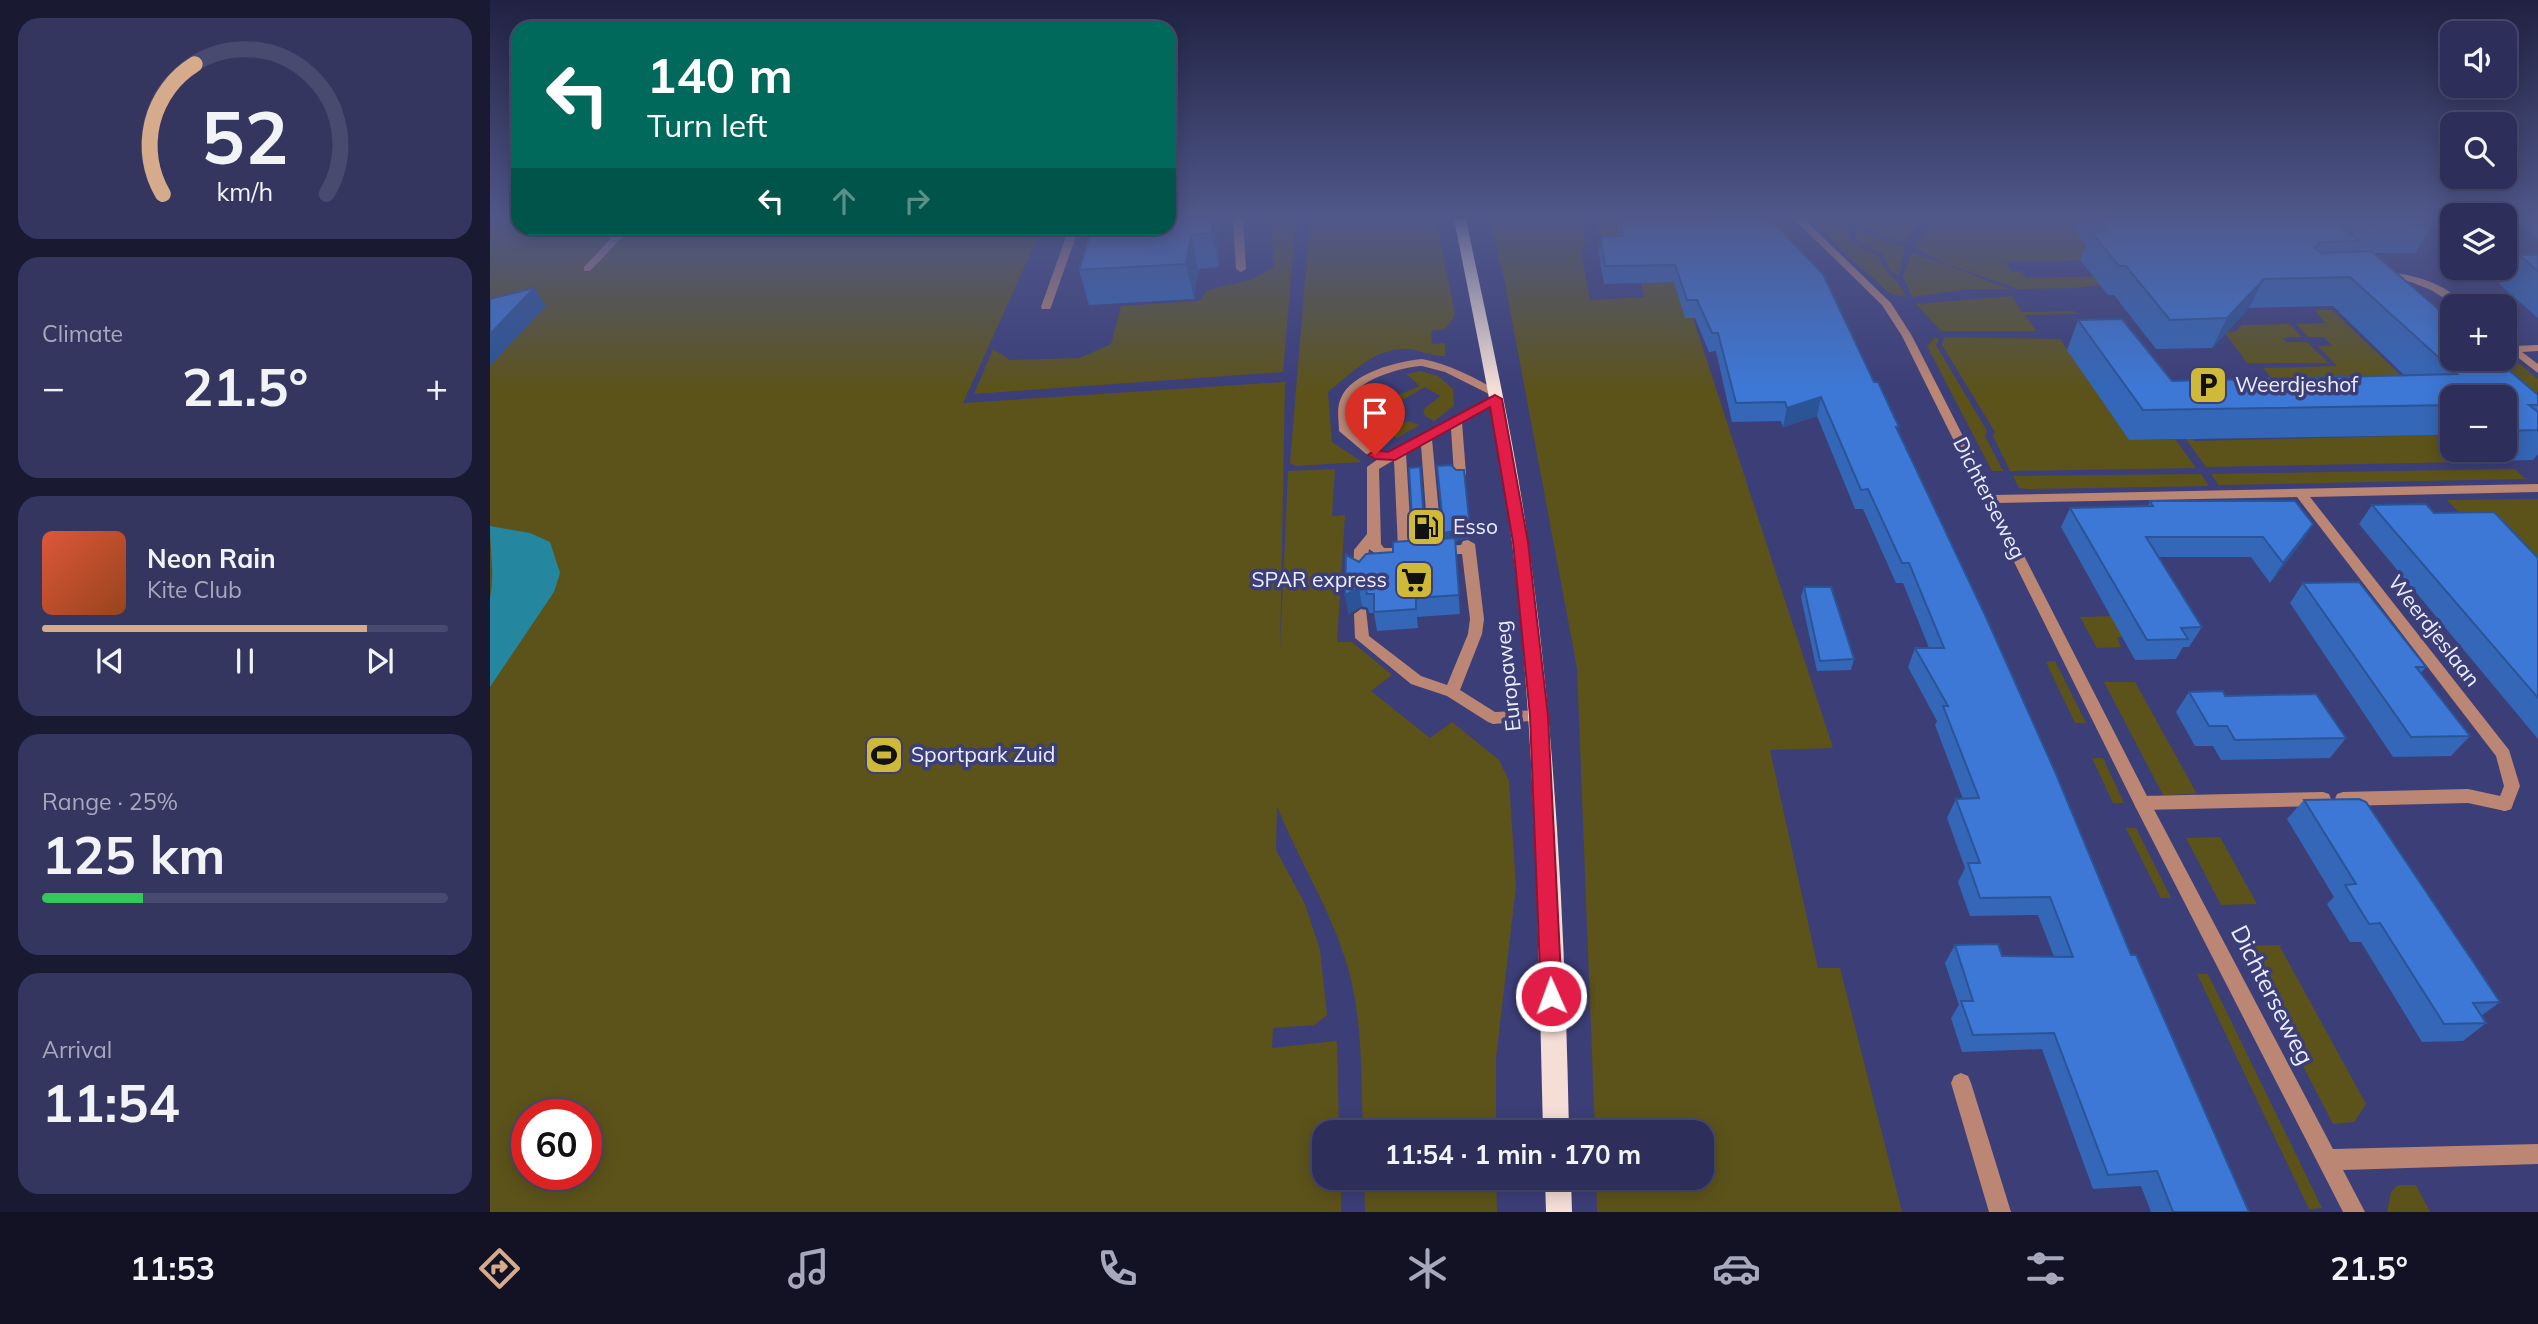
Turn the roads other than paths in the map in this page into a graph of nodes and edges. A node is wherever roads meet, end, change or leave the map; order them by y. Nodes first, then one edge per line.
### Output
1 (1057, 276) edge
2 (1471, 276) edge
3 (1857, 276) edge
4 (2402, 276) edge
5 (2447, 294) edge
6 (1046, 307) dead end
7 (2517, 346) edge
8 (2538, 348) edge
9 (2517, 352) edge
10 (2538, 370) edge
11 (1495, 396) junction
12 (1456, 420) junction
13 (1426, 437) junction
14 (1395, 454) junction
15 (1460, 474) edge
16 (2538, 488) edge
17 (2300, 492) junction
18 (1989, 499) junction
19 (1372, 537) junction
20 (1421, 552) junction
21 (1360, 573) edge
22 (1361, 614) dead end
23 (1452, 692) junction
24 (1539, 716) junction
25 (2142, 803) junction
26 (1961, 1083) dead end
27 (1556, 1120) edge
28 (2538, 1154) edge
29 (2328, 1160) junction
30 (1558, 1190) edge
31 (1559, 1212) edge
32 (2000, 1212) edge
33 (2354, 1212) edge

1 - 6 street
2 - 11 main road, Europaweg
3 - 18 street, Dichterseweg
4 - 5 street
7 - 8 street
9 - 10 street
11 - 12 street
11 - 14 street
11 - 24 main road, Europaweg
12 - 13 street
12 - 15 street
13 - 14 street
13 - 20 street
14 - 19 street
14 - 20 street
16 - 17 street
17 - 18 street
17 - 25 street, Weerdjeslaan
18 - 25 street, Dichterseweg
19 - 20 street
19 - 21 street
20 - 23 street
22 - 23 street
23 - 24 street
24 - 27 main road, Europaweg
25 - 29 street, Dichterseweg
26 - 32 street
28 - 29 street
29 - 33 street, Dichterseweg
30 - 31 main road

